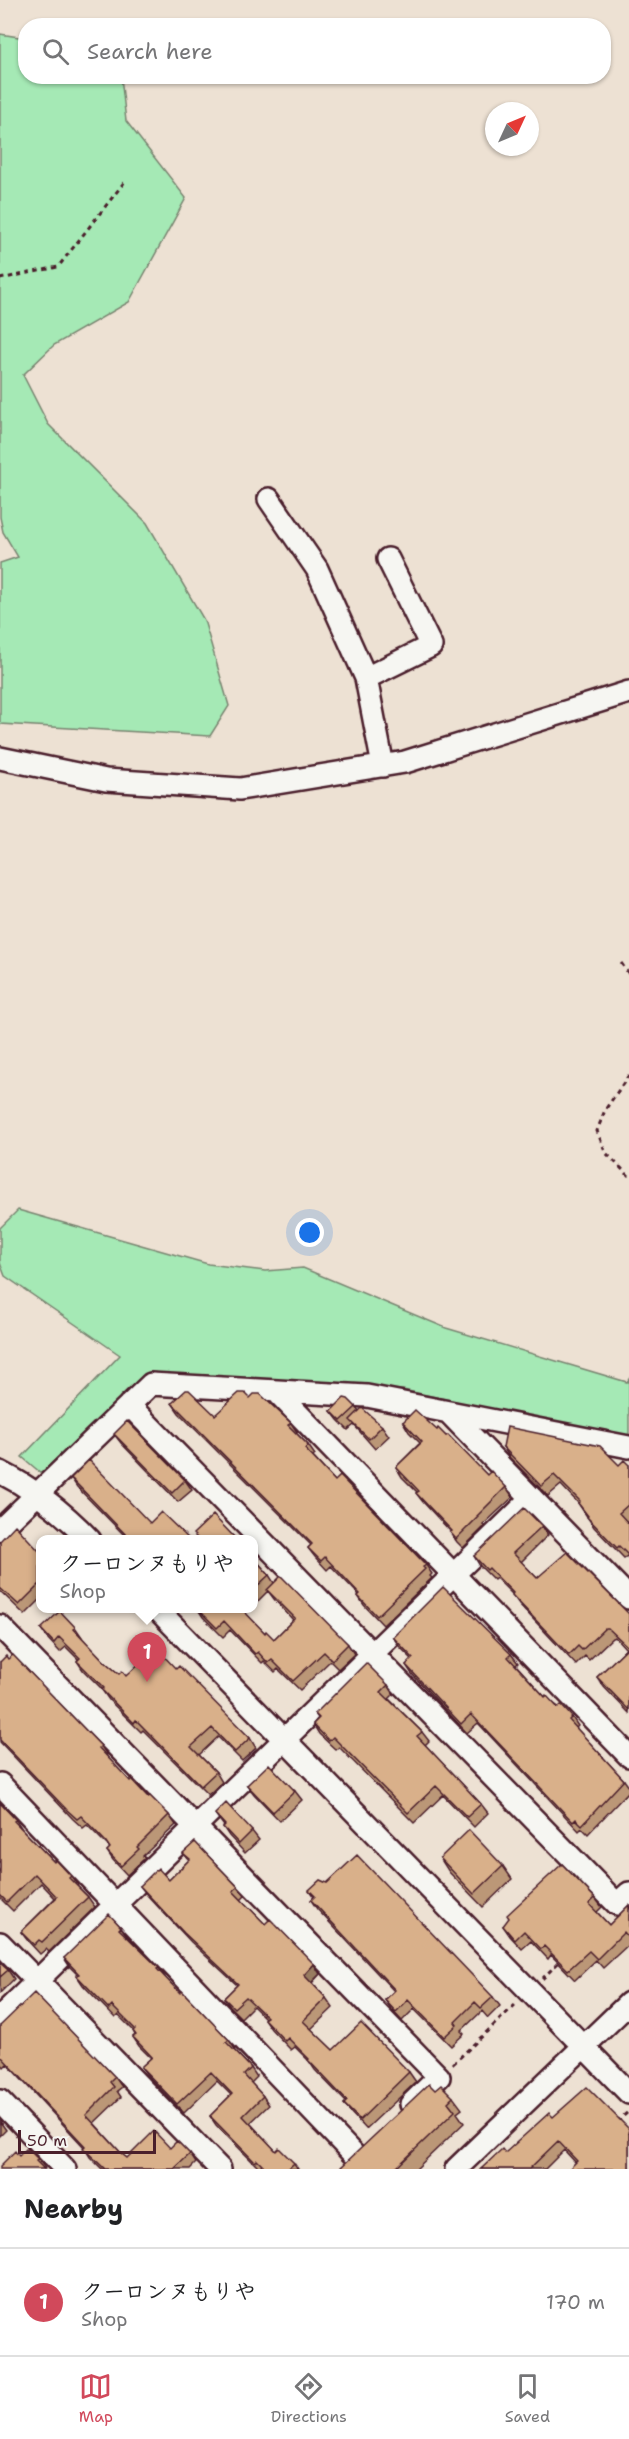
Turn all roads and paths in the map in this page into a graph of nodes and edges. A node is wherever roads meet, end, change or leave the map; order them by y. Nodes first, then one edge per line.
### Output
1 (126, 180) dead end
2 (0, 279) edge
3 (269, 499) dead end
4 (388, 559) dead end
5 (366, 678) junction
6 (629, 692) edge
7 (0, 758) edge
8 (382, 766) junction
9 (621, 963) dead end
10 (629, 974) edge
11 (629, 1075) edge
12 (629, 1176) edge
13 (276, 1391) junction
14 (129, 1405) junction
15 (448, 1412) junction
16 (629, 1447) edge
17 (0, 1472) edge
18 (37, 1493) junction
19 (532, 1498) junction
20 (0, 1530) edge
21 (86, 1535) edge
22 (257, 1535) edge
23 (258, 1536) edge
24 (453, 1574) junction
25 (629, 1598) edge
26 (161, 1613) edge
27 (0, 1626) edge
28 (373, 1653) junction
29 (284, 1740) junction
30 (629, 1756) edge
31 (0, 1785) edge
32 (195, 1826) junction
33 (629, 1893) edge
34 (116, 1904) junction
35 (0, 1943) edge
36 (561, 1960) edge
37 (36, 1981) junction
38 (529, 1991) junction
39 (629, 2003) edge
40 (0, 2017) edge
41 (584, 2047) junction
42 (439, 2077) junction
43 (629, 2093) edge
44 (0, 2101) edge
45 (629, 2111) edge
46 (398, 2117) edge
47 (612, 2127) edge
48 (373, 2141) edge
49 (350, 2163) edge
50 (65, 2169) edge
51 (220, 2169) edge
52 (456, 2169) edge

1 - 2 path
3 - 5 street
4 - 5 street
5 - 8 street
6 - 8 street
7 - 8 street
9 - 10 path
11 - 12 path
13 - 14 street
13 - 15 street
13 - 24 street
14 - 18 street
14 - 22 street
15 - 16 street
15 - 19 street
17 - 18 street
18 - 20 street
18 - 21 street
19 - 24 street
19 - 25 street
23 - 28 street
24 - 28 street
24 - 30 street
26 - 29 street
27 - 32 street
28 - 29 street
28 - 33 street
29 - 32 street
29 - 38 street
31 - 34 street
32 - 34 street
32 - 42 street
34 - 37 street
34 - 49 street
35 - 37 street
36 - 38 path
37 - 40 street
37 - 51 street
38 - 41 street
38 - 42 path
39 - 41 street
41 - 43 street
41 - 52 street
42 - 46 street
44 - 50 street
45 - 47 path
48 - 49 street

